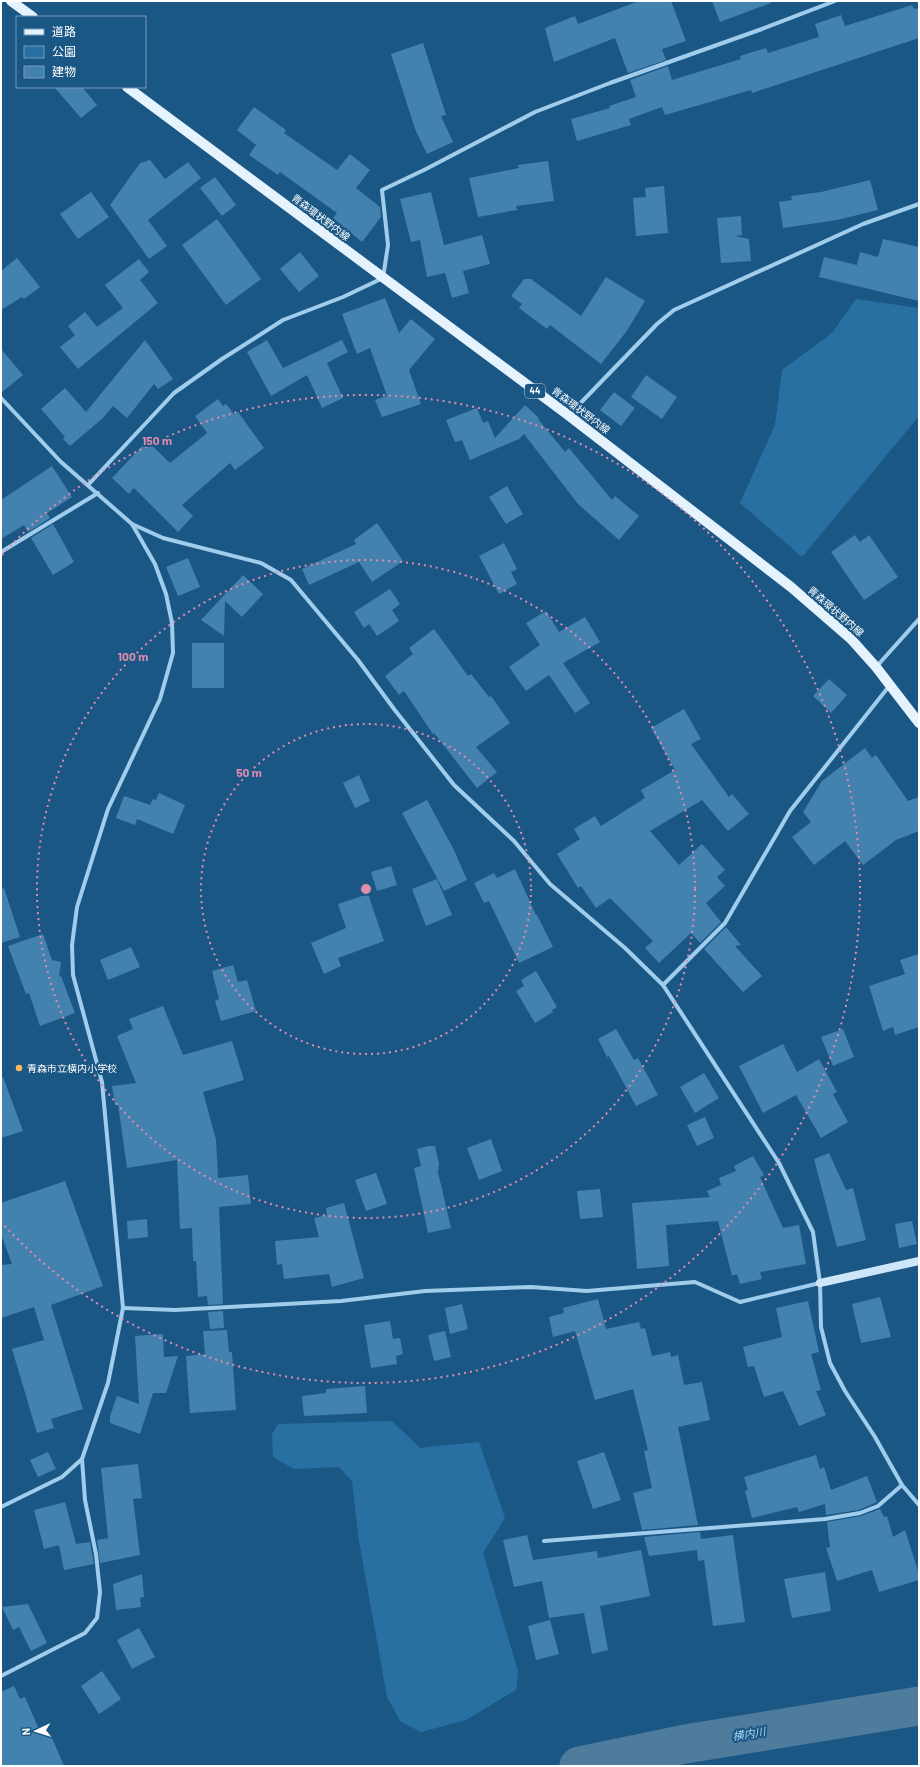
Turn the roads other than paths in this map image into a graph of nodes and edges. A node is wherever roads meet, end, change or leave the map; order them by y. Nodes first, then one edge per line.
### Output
1 (11, 1) edge
2 (835, 1) edge
3 (32, 16) edge
4 (128, 88) edge
5 (919, 204) edge
6 (383, 278) junction
7 (1, 398) edge
8 (568, 415) junction
9 (88, 485) junction
10 (98, 493) junction
11 (132, 524) junction
12 (1, 552) edge
13 (919, 619) edge
14 (876, 667) junction
15 (890, 685) junction
16 (919, 723) edge
17 (663, 985) junction
18 (919, 1261) edge
19 (820, 1283) junction
20 (123, 1308) junction
21 (82, 1459) junction
22 (902, 1485) junction
23 (919, 1504) edge
24 (1, 1507) edge
25 (544, 1541) dead end
26 (1, 1676) edge

1 - 3 main road
2 - 6 street
4 - 6 main road, 青森環状野内線 / 44
5 - 8 street
6 - 8 main road, 青森環状野内線 / 44
6 - 9 street
7 - 9 street
8 - 14 main road, 青森環状野内線 / 44
9 - 10 street
10 - 11 street
10 - 12 street
11 - 17 street
11 - 20 street
13 - 14 street
14 - 15 main road, 青森環状野内線 / 44
15 - 16 main road, 青森環状野内線 / 44
15 - 17 street
17 - 19 street
18 - 19 street
19 - 20 street
19 - 22 street
20 - 21 street
21 - 24 street
21 - 26 street
22 - 23 street
22 - 25 street

